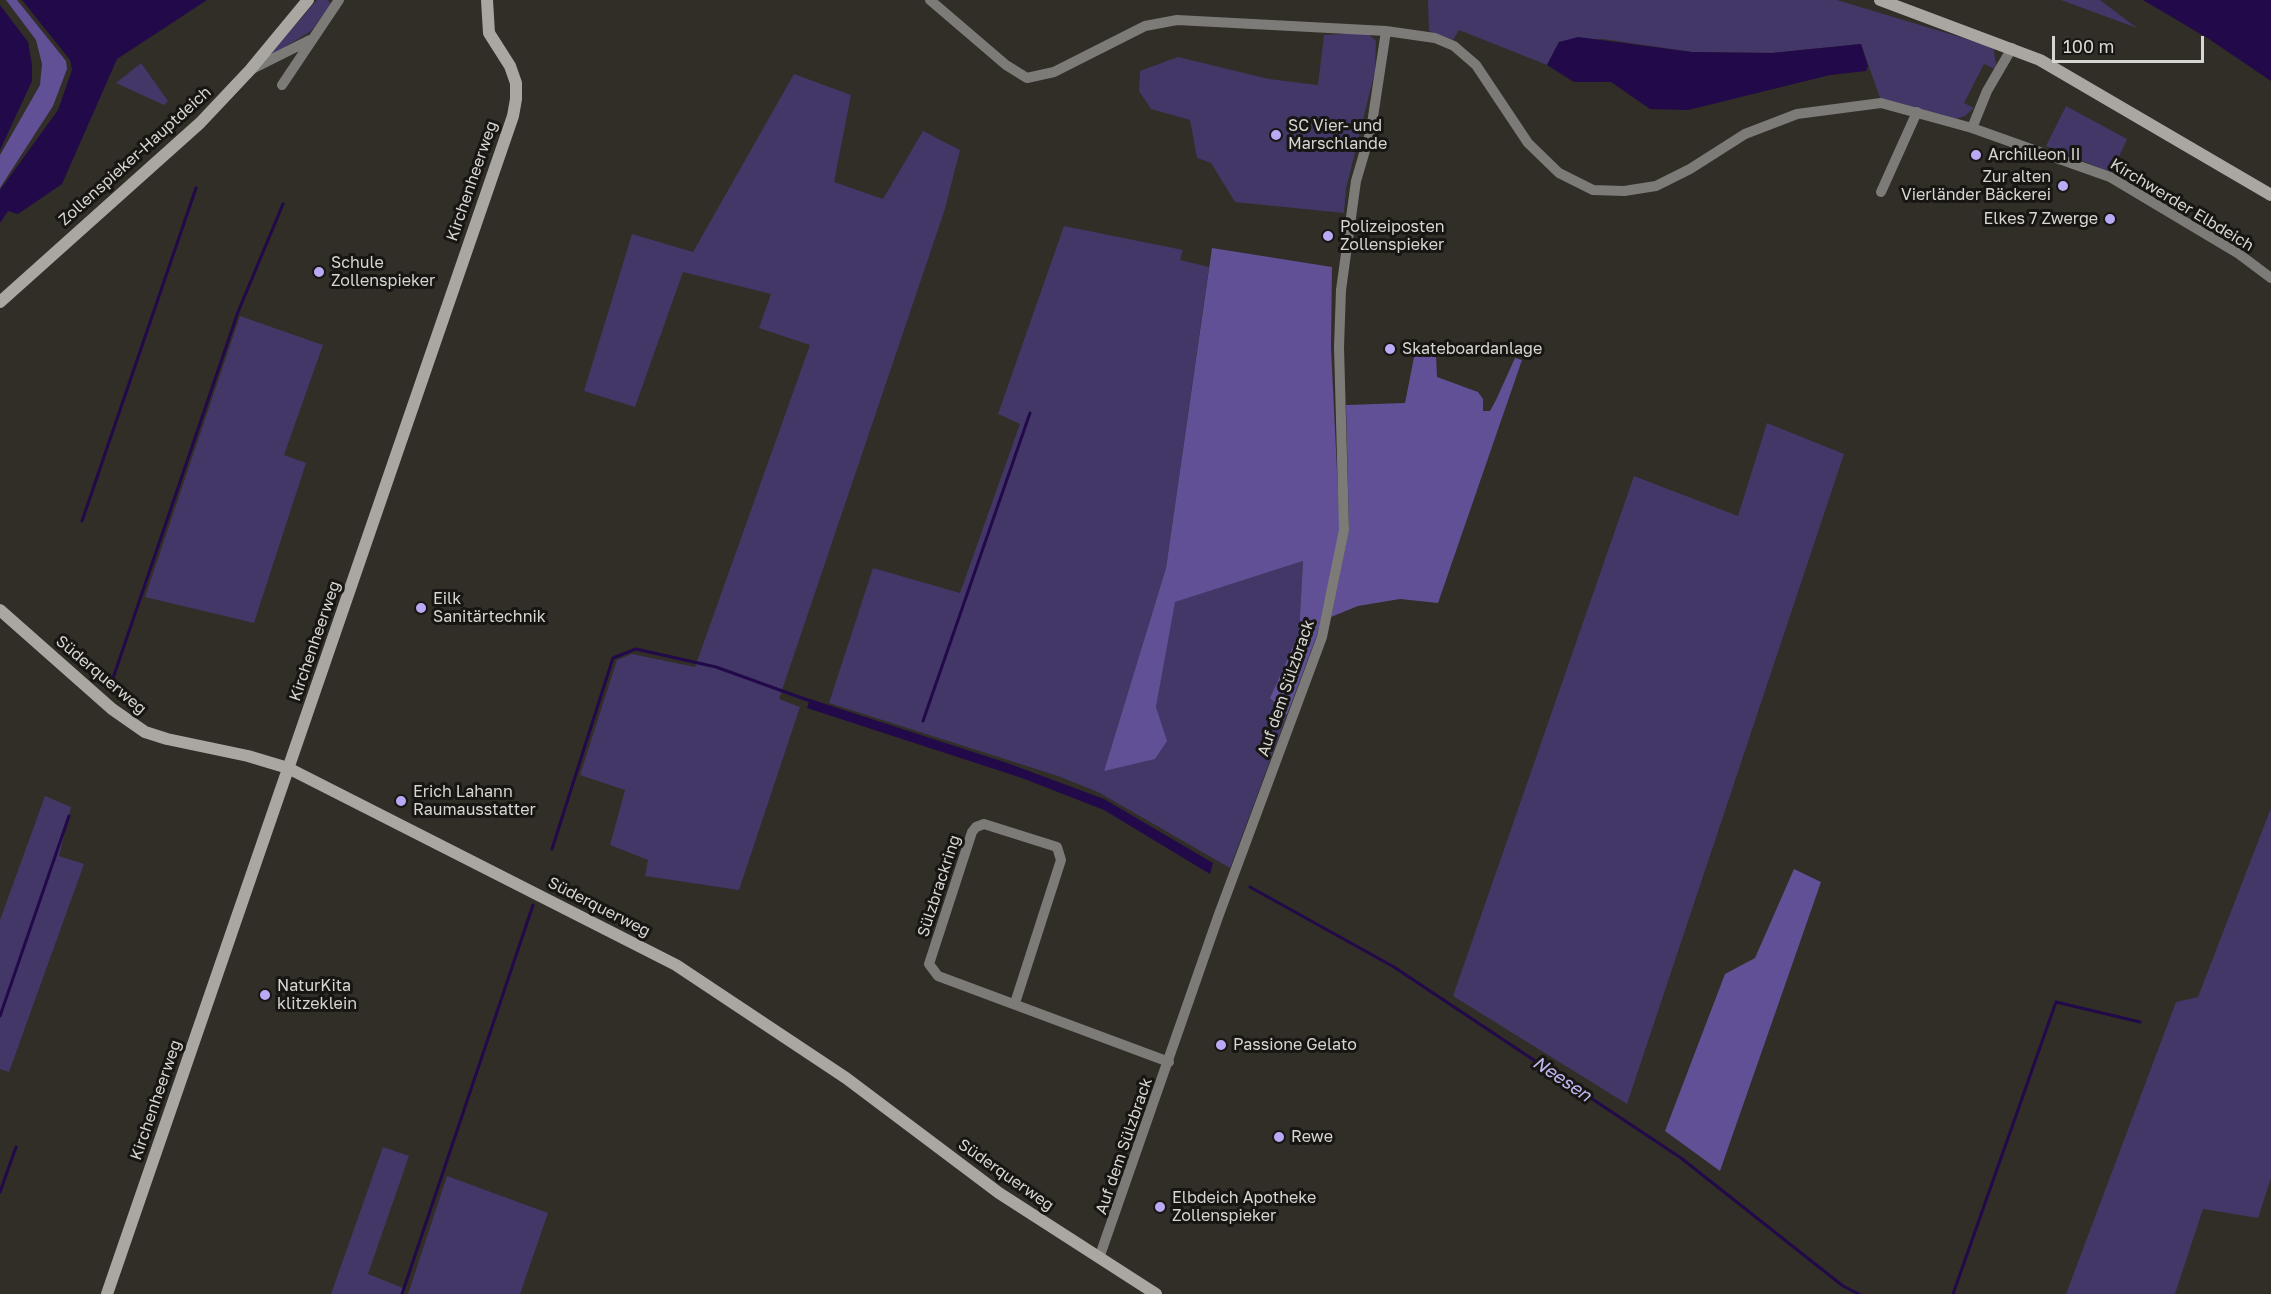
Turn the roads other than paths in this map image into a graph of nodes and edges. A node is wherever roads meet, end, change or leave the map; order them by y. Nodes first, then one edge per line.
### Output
1 (308, 0) edge
2 (339, 0) edge
3 (487, 0) edge
4 (930, 0) edge
5 (1880, 0) edge
6 (1386, 31) junction
7 (310, 40) junction
8 (2012, 48) junction
9 (250, 70) junction
10 (282, 85) dead end
11 (1917, 112) junction
12 (1971, 128) junction
13 (1881, 192) dead end
14 (2271, 195) edge
15 (2271, 278) edge
16 (0, 302) edge
17 (0, 610) edge
18 (288, 768) junction
19 (1015, 1003) junction
20 (1169, 1062) junction
21 (1099, 1258) junction
22 (107, 1294) edge
23 (1156, 1294) edge

1 - 9 street, Zollenspieker-Hauptdeich
2 - 7 street
3 - 18 street, Kirchenheerweg
4 - 6 street, Kirchwerder Elbdeich
5 - 8 street
6 - 11 street, Kirchwerder Elbdeich
6 - 20 street, Auf dem Sülzbrack
7 - 9 street
7 - 10 street
8 - 12 street
8 - 14 street
9 - 16 street, Zollenspieker-Hauptdeich
11 - 12 street, Kirchwerder Elbdeich
11 - 13 street
12 - 15 street, Kirchwerder Elbdeich
17 - 18 street, Süderquerweg
18 - 21 street, Süderquerweg
18 - 22 street, Kirchenheerweg
19 - 19 street, Sülzbrackring
19 - 20 street, Sülzbrackring
20 - 21 street, Auf dem Sülzbrack
21 - 23 street, Süderquerweg

